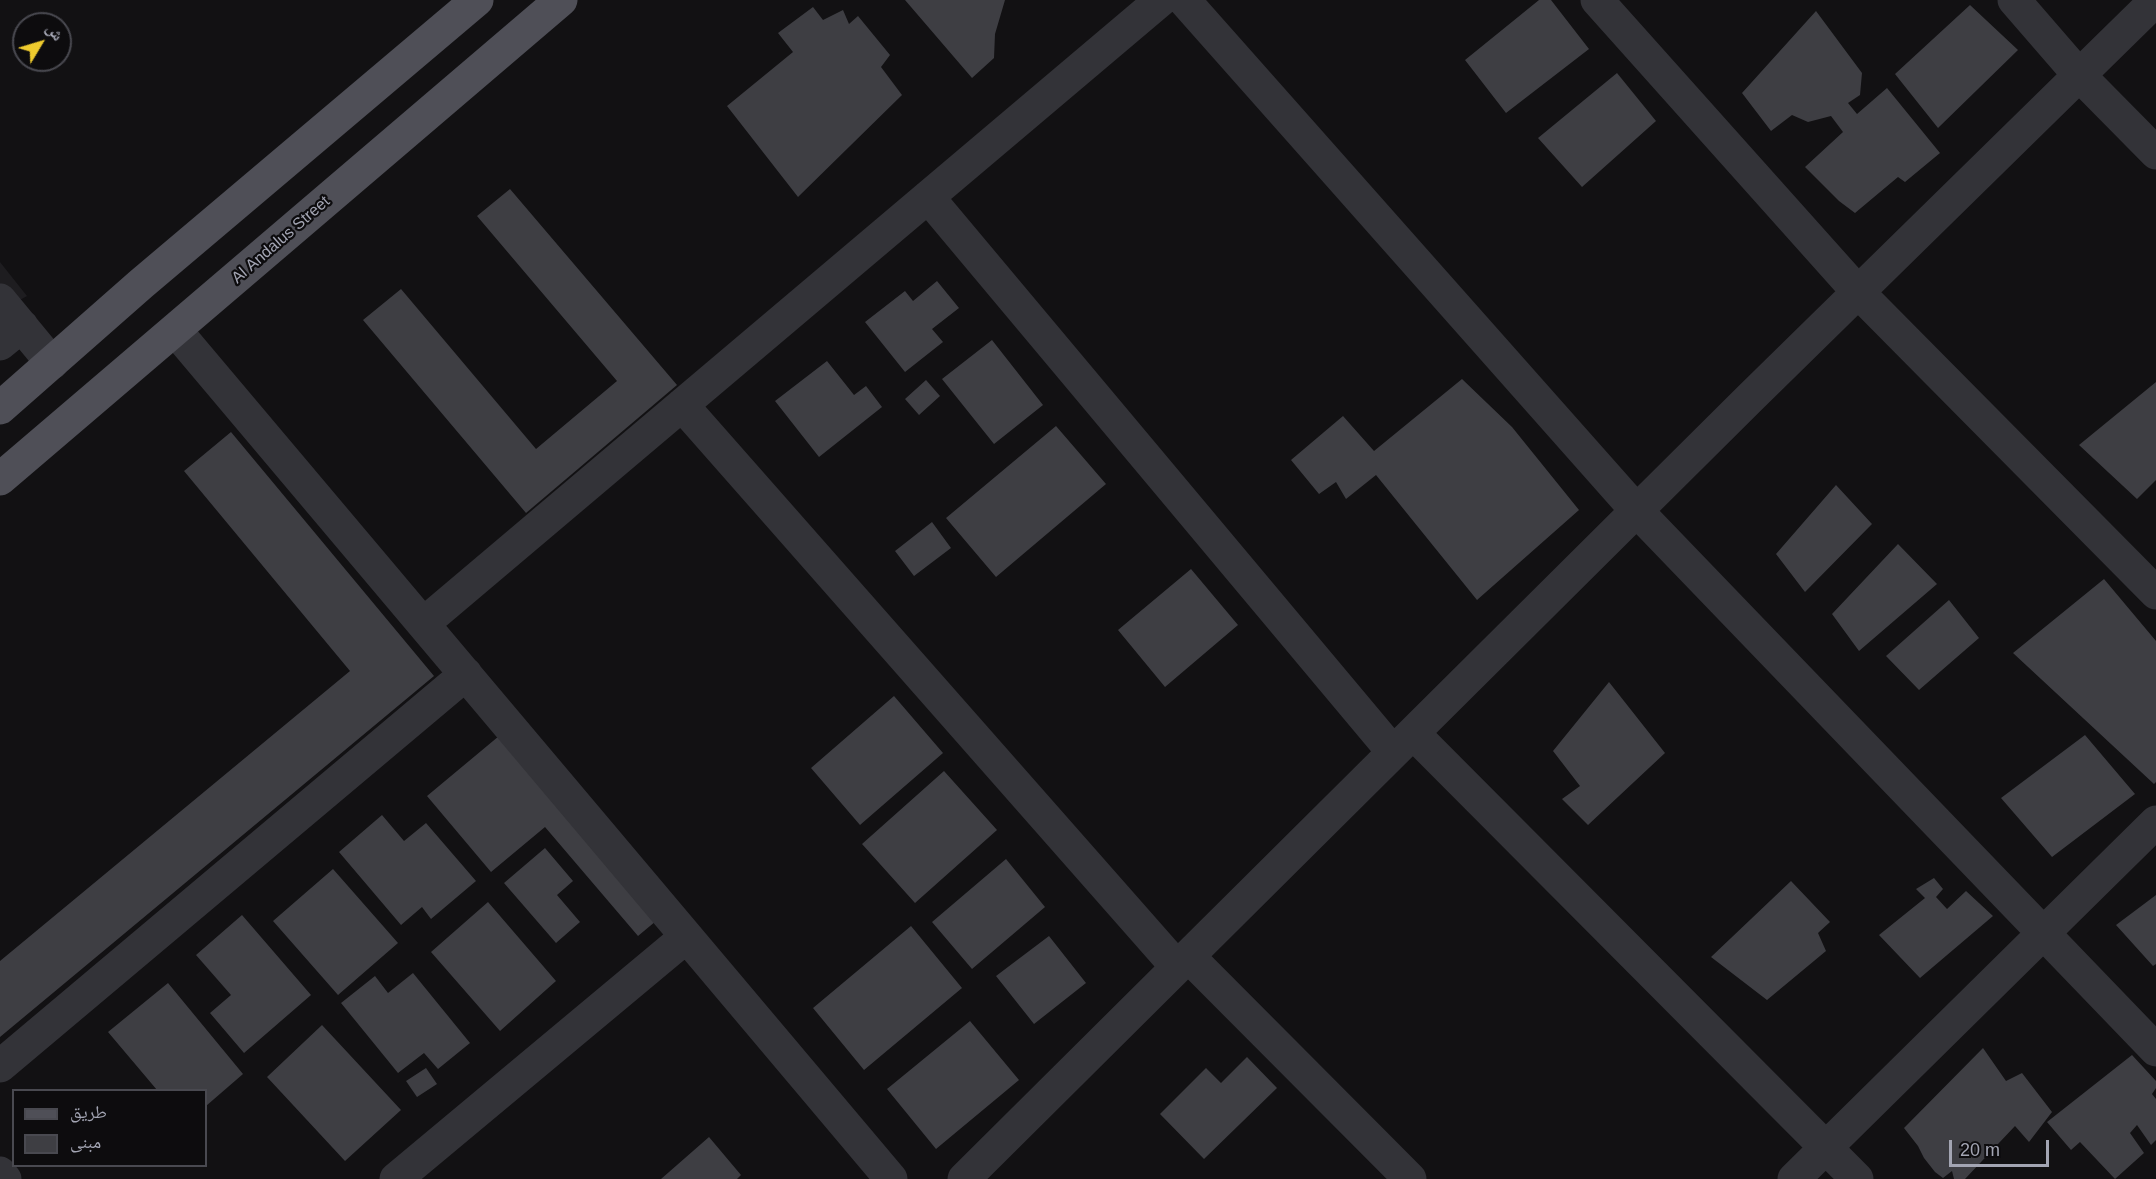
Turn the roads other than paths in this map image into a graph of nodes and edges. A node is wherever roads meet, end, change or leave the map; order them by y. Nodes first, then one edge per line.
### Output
1 (477, 0) edge
2 (1161, 0) edge
3 (1184, 0) edge
4 (1597, 0) edge
5 (2014, 0) edge
6 (2156, 0) edge
7 (548, 4) edge
8 (2079, 75) junction
9 (2156, 153) edge
10 (927, 197) junction
11 (1858, 292) junction
12 (0, 300) edge
13 (176, 331) junction
14 (11, 335) edge
15 (52, 363) junction
16 (682, 405) junction
17 (0, 408) edge
18 (0, 479) edge
19 (1636, 510) junction
20 (2156, 593) edge
21 (423, 624) junction
22 (465, 674) junction
23 (1403, 742) junction
24 (2156, 822) edge
25 (2043, 933) junction
26 (686, 937) junction
27 (1183, 962) junction
28 (2156, 1050) edge
29 (0, 1066) edge
30 (1826, 1147) junction
31 (0, 1173) edge
32 (5, 1179) edge
33 (396, 1179) edge
34 (891, 1179) edge
35 (964, 1179) edge
36 (1410, 1179) edge
37 (1794, 1179) edge
38 (1857, 1179) edge

1 - 15 main road
2 - 10 street
3 - 19 street
4 - 11 street
5 - 8 street
6 - 8 street
7 - 13 main road, Al Andalus Street
8 - 9 street
8 - 11 street
10 - 16 street
10 - 23 street
11 - 19 street
11 - 20 street
12 - 14 street
13 - 18 main road, Al Andalus Street
13 - 21 street
14 - 15 street
15 - 17 main road
16 - 21 street
16 - 27 street
19 - 23 street
19 - 25 street
21 - 22 street
22 - 26 street
22 - 29 street
23 - 27 street
23 - 30 street
24 - 25 street
25 - 28 street
25 - 30 street
26 - 33 street
26 - 34 street
27 - 35 street
27 - 36 street
30 - 37 street
30 - 38 street
31 - 32 street

